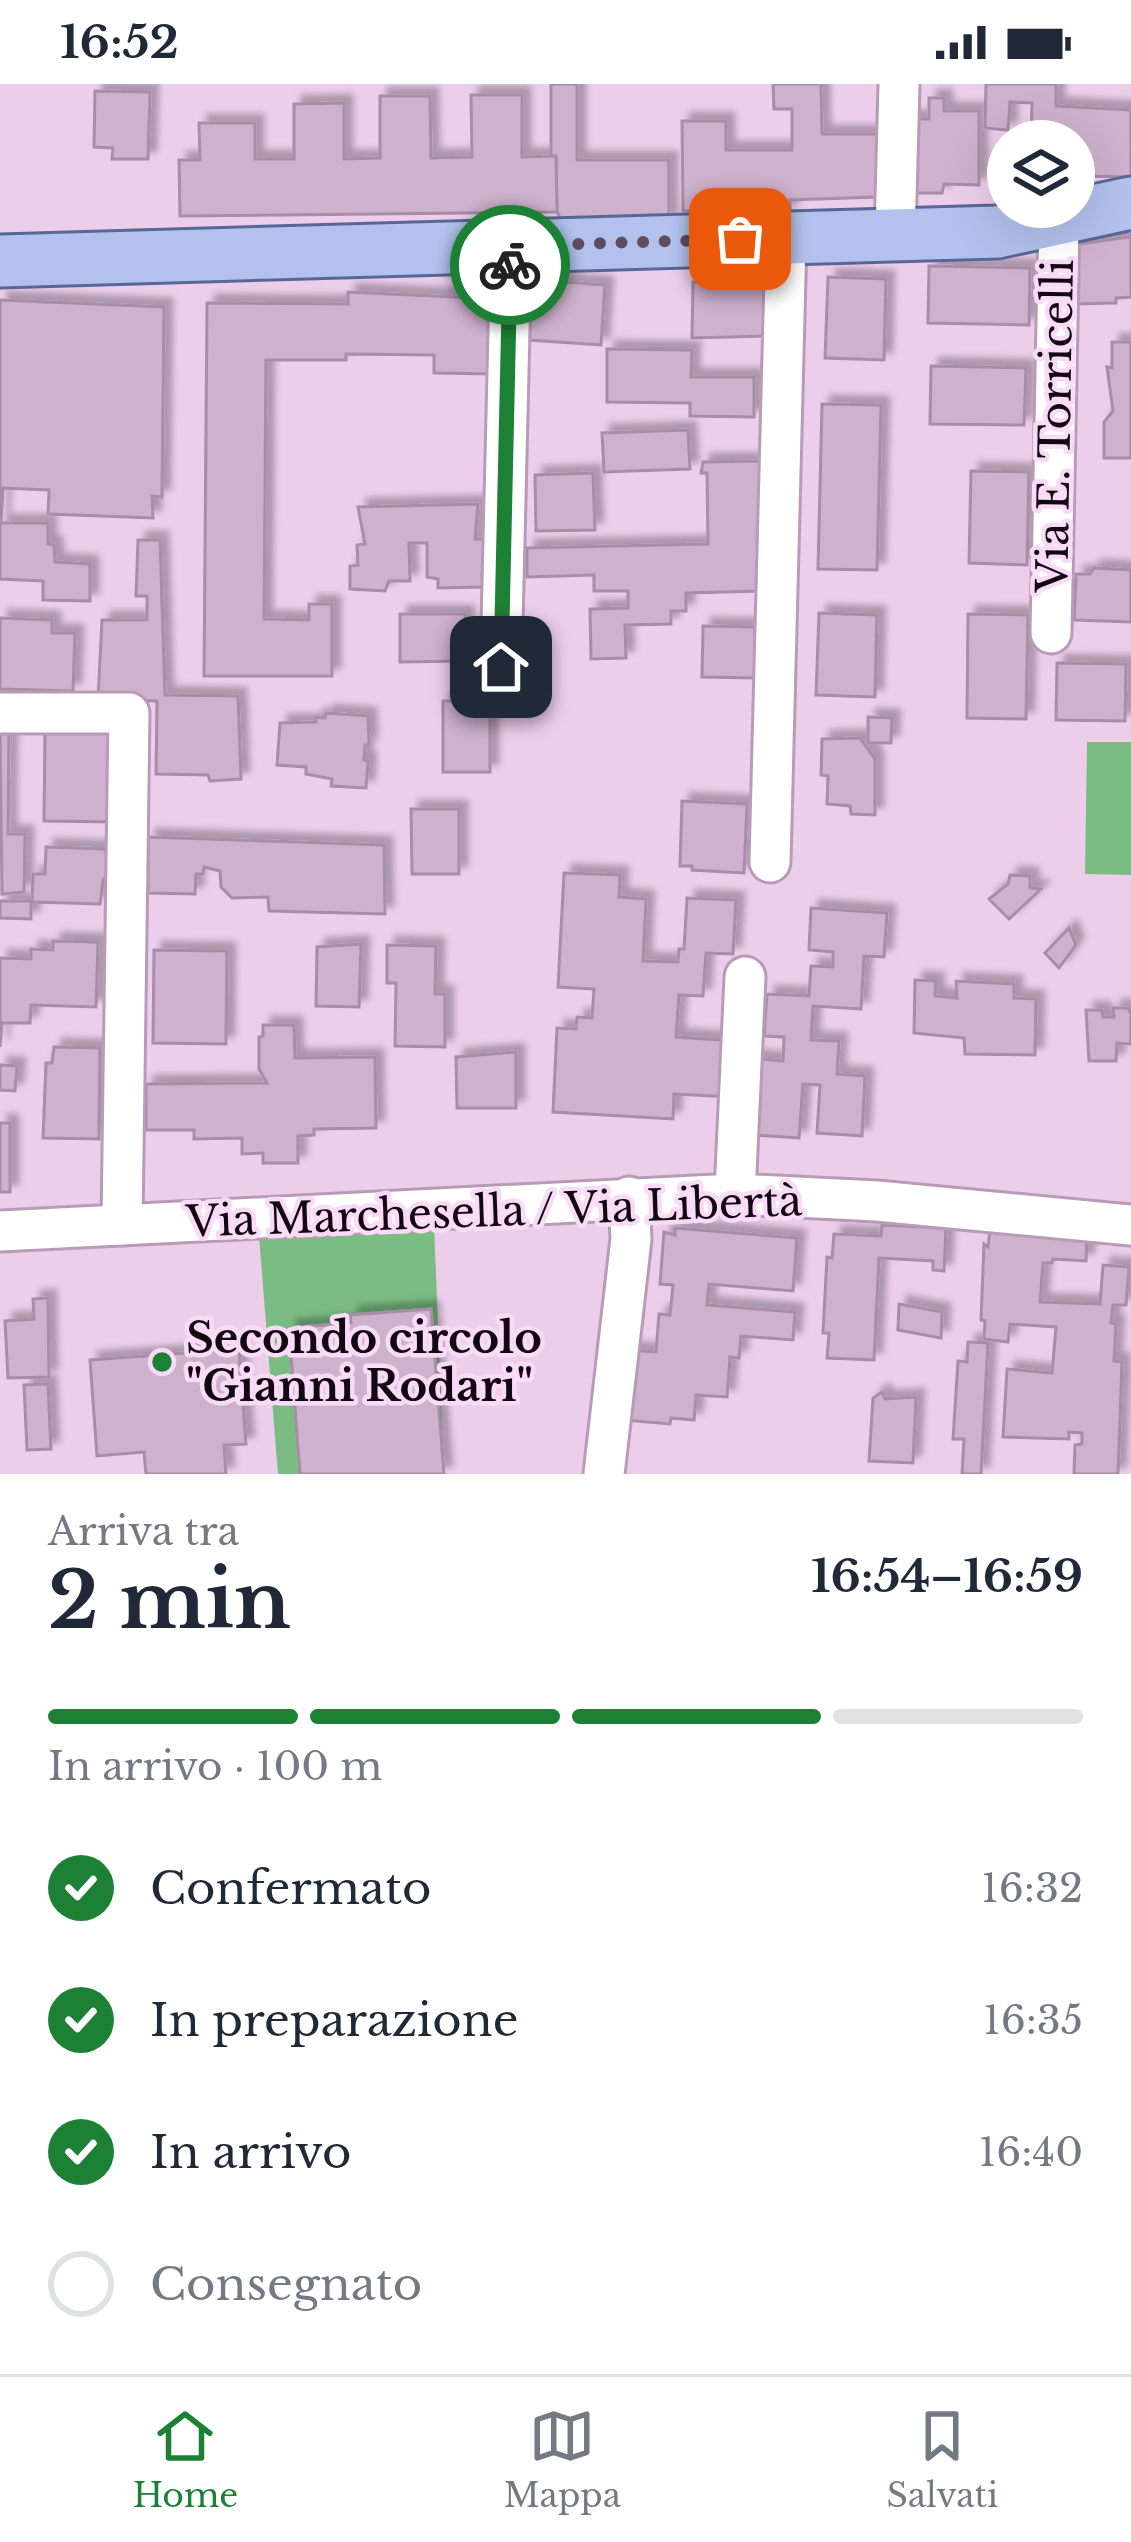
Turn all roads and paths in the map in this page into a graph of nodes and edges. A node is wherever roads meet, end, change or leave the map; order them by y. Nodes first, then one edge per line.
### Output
1 (899, 84) edge
2 (1131, 203) edge
3 (1095, 211) edge
4 (1016, 228) edge
5 (1059, 228) edge
6 (895, 236) junction
7 (786, 238) junction
8 (511, 246) junction
9 (0, 261) edge
10 (1051, 633) dead end
11 (501, 667) dead end
12 (0, 713) edge
13 (770, 862) dead end
14 (745, 977) dead end
15 (735, 1194) junction
16 (629, 1197) junction
17 (122, 1225) junction
18 (1131, 1225) edge
19 (0, 1231) edge
20 (604, 1474) edge

1 - 6 street
2 - 3 main road
4 - 6 main road
5 - 10 street, Via E. Torricelli
6 - 7 main road
7 - 8 main road
7 - 13 street
8 - 9 main road
8 - 11 street
12 - 17 street
14 - 15 street
15 - 16 street, Via Marchesella / Via Libertà
15 - 18 street, Via Marchesella / Via Libertà
16 - 17 street, Via Marchesella / Via Libertà
16 - 20 street
17 - 19 street, Via Marchesella / Via Libertà

